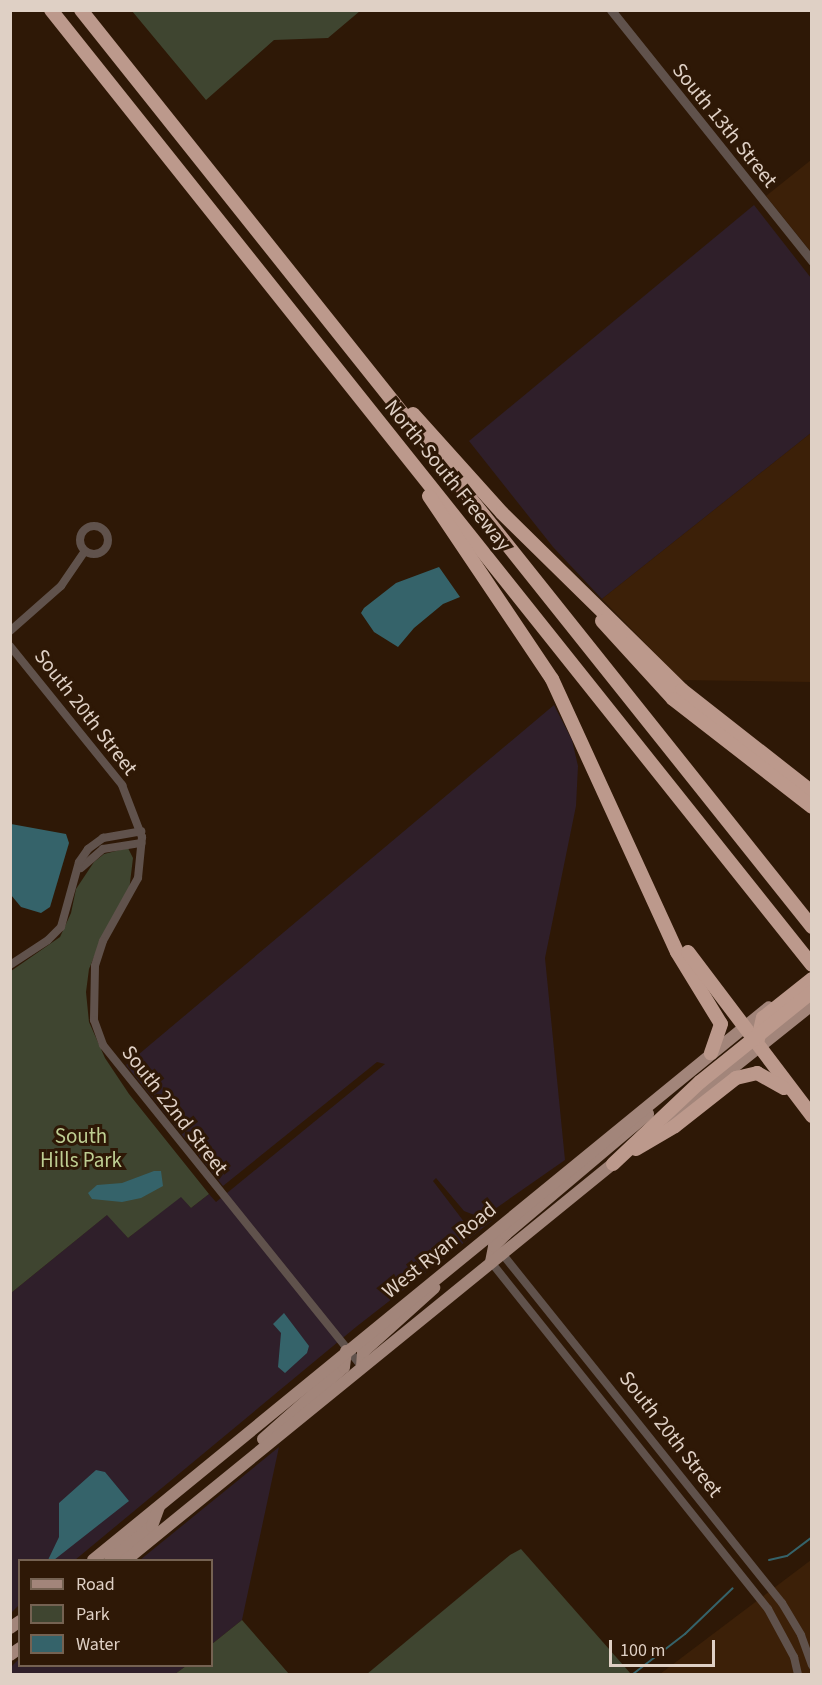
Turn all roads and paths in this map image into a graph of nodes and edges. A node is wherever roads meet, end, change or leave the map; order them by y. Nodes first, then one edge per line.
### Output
1 (51, 10) edge
2 (81, 10) edge
3 (610, 10) edge
4 (812, 261) edge
5 (339, 334) junction
6 (402, 450) junction
7 (85, 551) dead end
8 (573, 584) junction
9 (10, 631) edge
10 (10, 646) edge
11 (812, 792) edge
12 (812, 807) edge
13 (142, 837) junction
14 (76, 874) junction
15 (812, 927) edge
16 (672, 934) junction
17 (10, 965) edge
18 (812, 965) edge
19 (812, 972) edge
20 (812, 979) edge
21 (805, 994) edge
22 (743, 1027) junction
23 (756, 1041) junction
24 (711, 1053) junction
25 (791, 1093) junction
26 (812, 1116) edge
27 (613, 1164) junction
28 (493, 1246) junction
29 (491, 1262) junction
30 (453, 1264) junction
31 (346, 1351) junction
32 (362, 1367) junction
33 (231, 1447) junction
34 (239, 1467) junction
35 (159, 1507) junction
36 (172, 1522) junction
37 (94, 1559) edge
38 (111, 1559) edge
39 (127, 1559) edge
40 (811, 1652) edge
41 (794, 1657) junction
42 (812, 1665) edge
43 (798, 1674) edge

1 - 6 highway, North-South Freeway
2 - 5 highway, North-South Freeway
3 - 4 street, South 13th Street
5 - 8 highway
5 - 15 highway, North-South Freeway
6 - 16 highway
6 - 18 highway, North-South Freeway
7 - 9 street
8 - 11 highway
8 - 12 highway
10 - 13 street, South 20th Street
13 - 14 street
13 - 14 street
13 - 31 street, South 22nd Street
14 - 17 street
16 - 22 highway
16 - 24 highway
19 - 21 main road, West Ryan Road
20 - 21 highway
21 - 22 main road, West Ryan Road
21 - 23 main road, West Ryan Road
21 - 23 highway
22 - 23 highway
22 - 24 main road, West Ryan Road
23 - 25 highway
23 - 27 highway
24 - 28 main road, West Ryan Road
25 - 26 highway
25 - 27 highway
27 - 28 main road, West Ryan Road
28 - 29 main road
28 - 30 main road, West Ryan Road
28 - 40 street, South 20th Street
29 - 32 main road, West Ryan Road
29 - 41 street, South 20th Street
30 - 31 main road, West Ryan Road
30 - 32 main road
31 - 32 street, South 22nd Street
31 - 33 main road, West Ryan Road
31 - 34 main road
32 - 34 main road, West Ryan Road
33 - 35 main road, West Ryan Road
33 - 36 main road
34 - 36 main road, West Ryan Road
35 - 37 main road, West Ryan Road
35 - 38 main road
36 - 39 main road, West Ryan Road
40 - 41 street
40 - 42 street, South 20th Street
41 - 43 street, South 20th Street

